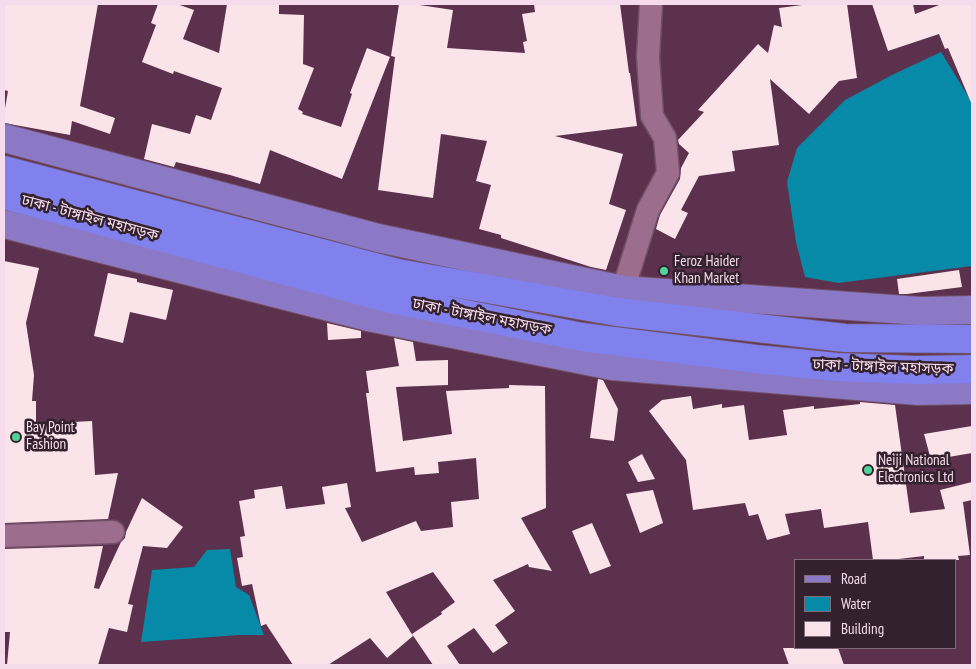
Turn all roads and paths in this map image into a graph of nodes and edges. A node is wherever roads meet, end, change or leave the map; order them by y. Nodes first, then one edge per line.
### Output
1 (651, 4) edge
2 (4, 138) edge
3 (4, 170) edge
4 (4, 195) edge
5 (4, 224) edge
6 (623, 290) junction
7 (972, 310) edge
8 (972, 338) edge
9 (972, 369) edge
10 (972, 390) edge
11 (113, 532) dead end
12 (4, 536) edge

1 - 6 street
2 - 6 main road
3 - 8 highway, ঢাকা - টাঙ্গাইল মহাসড়ক
4 - 9 highway, ঢাকা - টাঙ্গাইল মহাসড়ক
5 - 10 main road
6 - 7 main road
11 - 12 street

